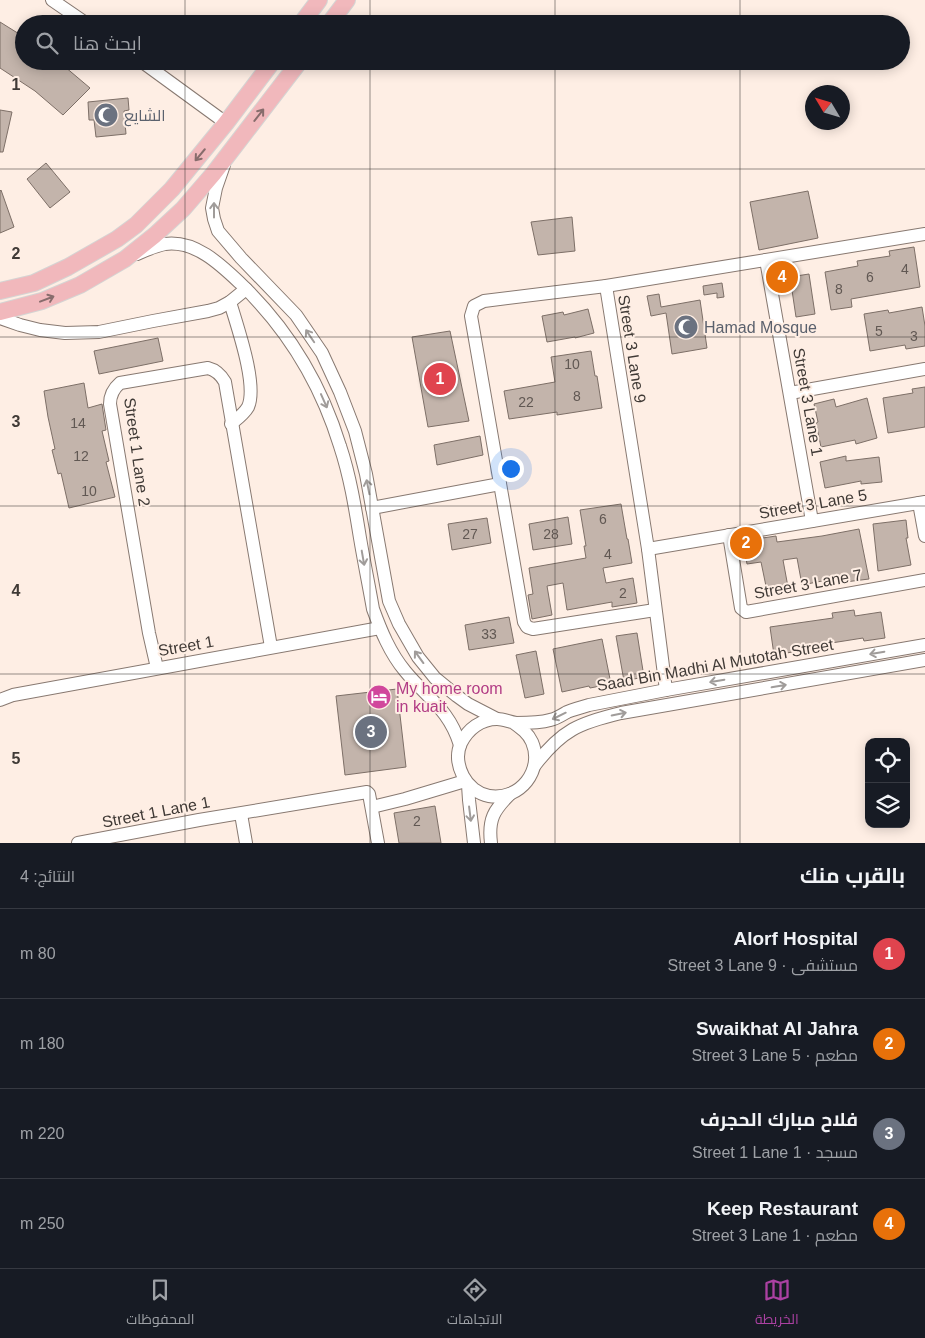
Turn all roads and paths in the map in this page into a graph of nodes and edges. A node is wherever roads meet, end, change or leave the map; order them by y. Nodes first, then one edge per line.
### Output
1 (52, 0) edge
2 (319, 0) edge
3 (347, 0) edge
4 (74, 15) edge
5 (308, 15) edge
6 (336, 15) edge
7 (152, 70) edge
8 (266, 70) edge
9 (293, 70) edge
10 (226, 123) junction
11 (236, 145) junction
12 (925, 234) edge
13 (241, 258) junction
14 (125, 259) junction
15 (766, 260) junction
16 (229, 272) junction
17 (606, 286) junction
18 (246, 289) junction
19 (0, 291) edge
20 (230, 302) junction
21 (0, 312) edge
22 (0, 318) edge
23 (925, 369) edge
24 (790, 393) junction
25 (231, 424) junction
26 (500, 484) junction
27 (922, 502) edge
28 (372, 508) junction
29 (812, 521) junction
30 (729, 535) junction
31 (925, 536) edge
32 (648, 549) junction
33 (925, 580) edge
34 (655, 610) junction
35 (380, 628) junction
36 (925, 645) edge
37 (270, 647) junction
38 (925, 660) edge
39 (157, 668) junction
40 (666, 690) junction
41 (0, 700) edge
42 (498, 719) junction
43 (514, 723) junction
44 (460, 745) junction
45 (535, 765) junction
46 (467, 783) junction
47 (510, 794) junction
48 (372, 807) junction
49 (241, 814) junction
50 (113, 840) edge
51 (78, 843) edge
52 (246, 843) edge
53 (378, 843) edge
54 (474, 843) edge
55 (491, 843) edge

1 - 4 street
2 - 5 main road
3 - 6 main road
7 - 10 street
8 - 10 main road
11 -> 9 main road
10 -> 19 main road
13 -> 11 street
11 - 14 main road
12 - 15 street
13 - 16 street
28 -> 13 street
14 - 16 street
21 -> 14 main road
15 - 17 street
15 - 24 street, Street 3 Lane 1
16 - 18 street
17 - 26 street, Street 3 Lane 9
17 - 32 street, Street 3 Lane 9
18 - 20 street
18 -> 35 street
20 - 22 street
20 - 25 street
23 - 24 street
24 - 29 street, Street 3 Lane 1
25 - 37 street, Street 1 Lane 2
25 - 39 street, Street 1 Lane 2
26 - 28 street
26 - 34 street, Street 3 Lane 9
27 - 29 street, Street 3 Lane 5
27 - 31 street
42 -> 28 street
29 - 30 street, Street 3 Lane 5
30 - 32 street, Street 3 Lane 5
30 - 33 street, Street 3 Lane 7
32 - 34 street, Street 3 Lane 9
34 - 40 street, Street 3 Lane 9
35 - 37 street, Street 1
35 - 44 street
36 -> 40 street, Saad Bin Madhi Al Mutotah Street
37 - 39 street, Street 1
45 -> 38 street, Saad Bin Madhi Al Mutotah Street
39 - 41 street, Street 1
40 -> 43 street, Saad Bin Madhi Al Mutotah Street
42 - 43 street
42 - 44 street
43 - 45 street
44 - 46 street
45 - 47 street
46 - 47 street
46 - 48 street
46 -> 54 street
47 - 55 street
48 - 49 street, Street 1 Lane 1
48 - 53 street
49 - 50 street, Street 1 Lane 1
49 - 52 street
50 - 51 street, Street 1 Lane 1

